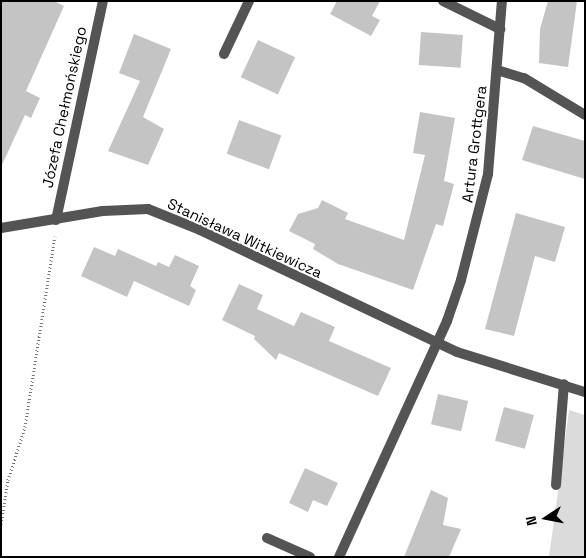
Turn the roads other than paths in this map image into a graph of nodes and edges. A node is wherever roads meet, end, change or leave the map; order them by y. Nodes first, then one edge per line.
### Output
1 (103, 1) edge
2 (249, 1) edge
3 (443, 1) edge
4 (502, 1) edge
5 (500, 29) junction
6 (224, 54) dead end
7 (498, 70) junction
8 (585, 115) edge
9 (56, 220) junction
10 (1, 228) edge
11 (437, 343) junction
12 (564, 384) junction
13 (585, 392) edge
14 (556, 485) dead end
15 (267, 538) dead end
16 (310, 557) edge
17 (338, 557) edge

1 - 9 street, Józefa Chełmońskiego
2 - 6 street
3 - 5 street
4 - 5 street, Artura Grottgera
5 - 7 street, Artura Grottgera
7 - 8 street
7 - 11 street, Artura Grottgera
9 - 10 street, Stanisława Witkiewicza
9 - 11 street, Stanisława Witkiewicza
11 - 12 street, Stanisława Witkiewicza
11 - 17 street
12 - 13 street, Stanisława Witkiewicza
12 - 14 street
15 - 16 street

